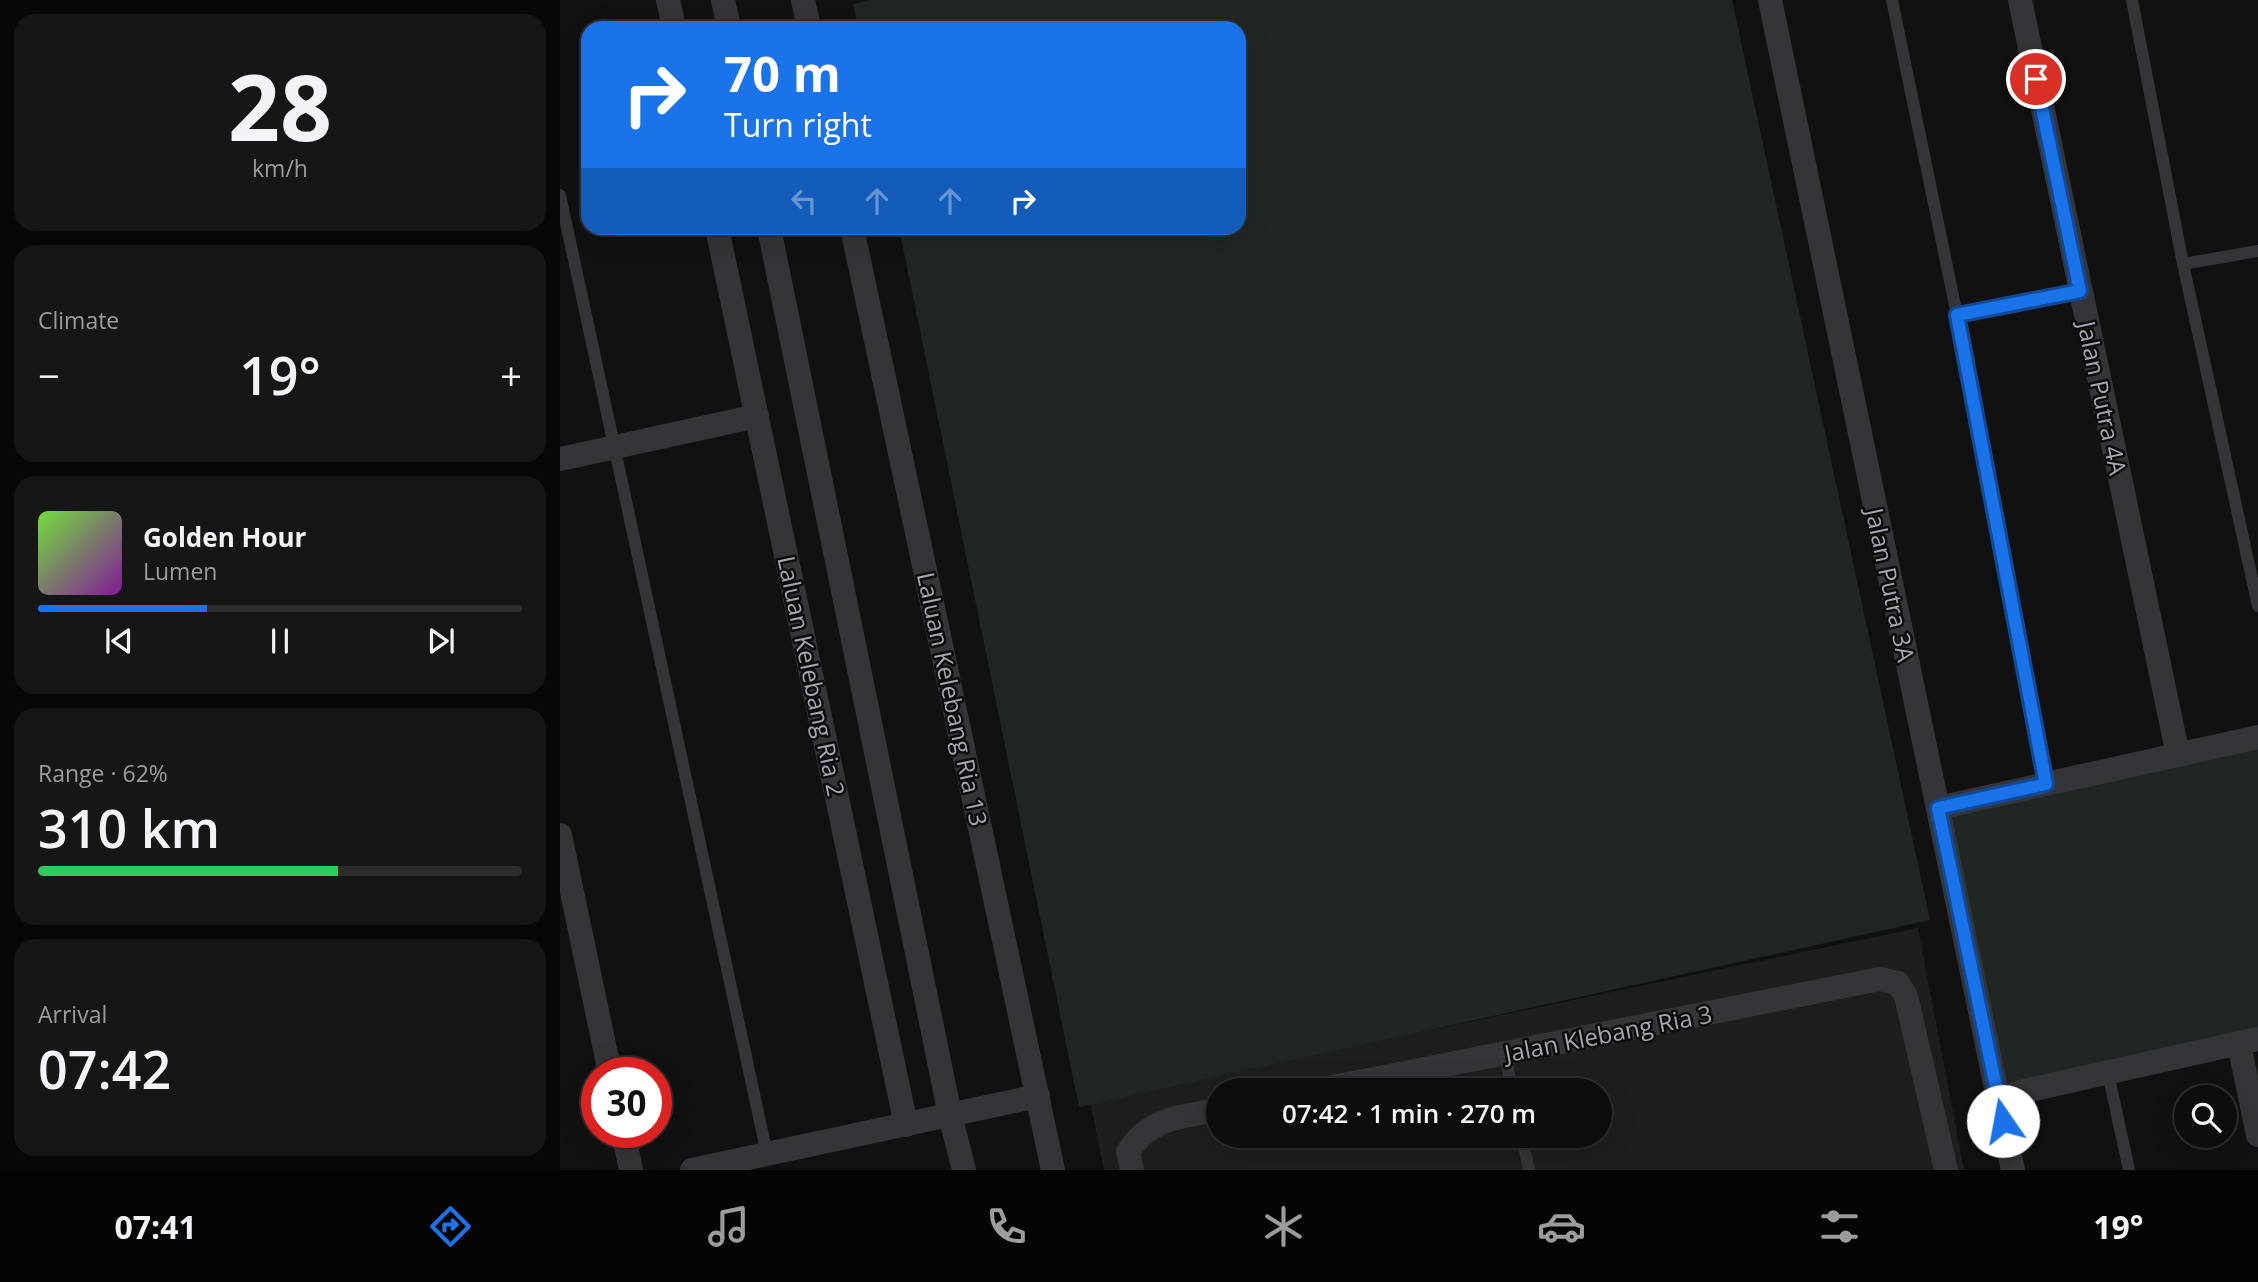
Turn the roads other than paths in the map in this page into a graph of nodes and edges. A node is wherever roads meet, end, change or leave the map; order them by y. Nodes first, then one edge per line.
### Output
1 (668, 0) edge
2 (723, 0) edge
3 (803, 0) edge
4 (1770, 0) edge
5 (1892, 0) edge
6 (2020, 0) edge
7 (2132, 0) edge
8 (672, 21) edge
9 (728, 21) edge
10 (808, 21) edge
11 (560, 195) edge
12 (718, 235) edge
13 (770, 235) edge
14 (854, 235) edge
15 (2258, 251) edge
16 (2183, 264) junction
17 (2080, 291) junction
18 (1957, 315) junction
19 (757, 416) junction
20 (612, 447) junction
21 (560, 459) edge
22 (2258, 607) edge
23 (2258, 737) edge
24 (2178, 755) junction
25 (2046, 784) junction
26 (1938, 808) junction
27 (560, 835) edge
28 (2248, 1042) edge
29 (1505, 1054) junction
30 (607, 1057) edge
31 (2108, 1073) junction
32 (1380, 1078) edge
33 (1510, 1078) edge
34 (1038, 1096) junction
35 (1998, 1097) junction
36 (1206, 1112) edge
37 (950, 1115) junction
38 (906, 1125) junction
39 (2258, 1135) edge
40 (626, 1148) edge
41 (1524, 1148) edge
42 (767, 1154) junction
43 (631, 1170) edge
44 (692, 1170) edge
45 (964, 1170) edge
46 (1053, 1170) edge
47 (1132, 1170) edge
48 (1529, 1170) edge
49 (1946, 1170) edge
50 (2013, 1170) edge
51 (2129, 1170) edge

1 - 8 street
2 - 9 street
3 - 10 street
4 - 26 street, Jalan Putra 3A
5 - 18 lane
6 - 17 street, Jalan Putra 4A
7 - 16 lane
11 - 20 lane
12 - 19 street, Laluan Kelebang Ria 2
13 - 37 street
14 - 34 street, Laluan Kelebang Ria 13
15 - 16 lane
16 - 22 lane
17 - 18 lane
17 - 24 street, Jalan Putra 4A
18 - 25 lane
19 - 20 street
19 - 38 street, Laluan Kelebang Ria 2
20 - 21 street
20 - 42 lane
23 - 24 street
24 - 25 street
25 - 26 street
26 - 35 street, Jalan Putra 3A
27 - 30 street
28 - 31 street
28 - 39 street
29 - 32 street, Jalan Klebang Ria 3
29 - 33 lane
29 - 49 street, Jalan Klebang Ria 3
31 - 35 street
31 - 51 lane
34 - 37 street
34 - 46 street, Laluan Kelebang Ria 13
35 - 50 street, Jalan Putra 3A
36 - 47 street
37 - 38 street
37 - 45 street
38 - 42 street
40 - 43 street
41 - 48 lane
42 - 44 street

